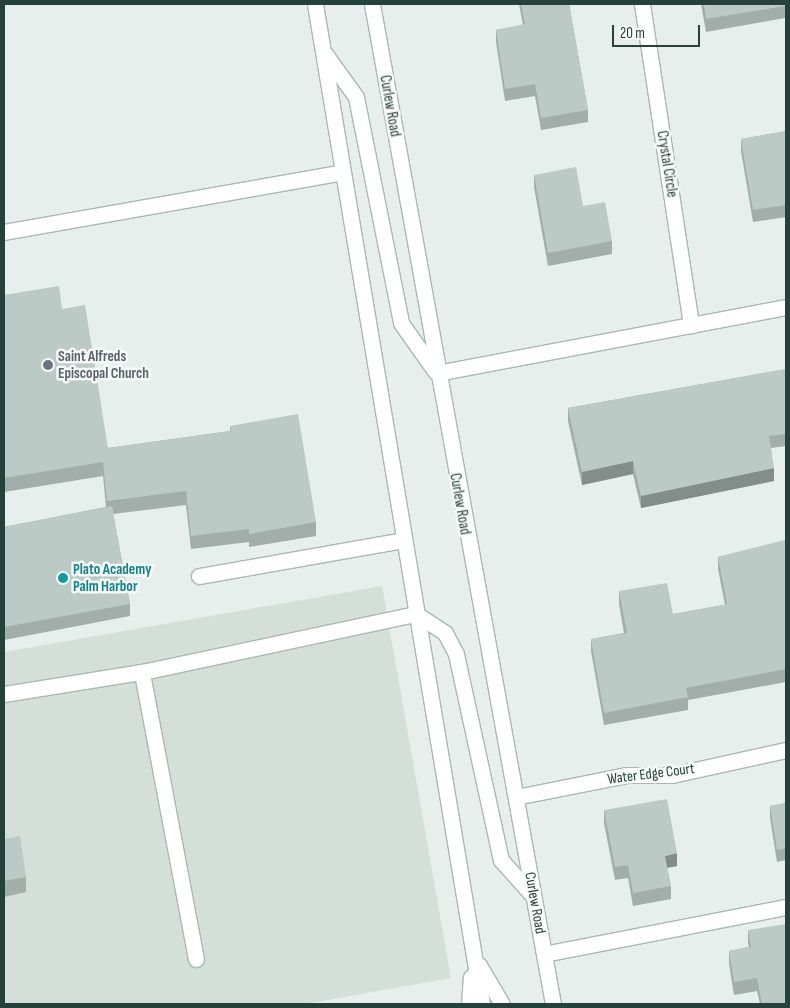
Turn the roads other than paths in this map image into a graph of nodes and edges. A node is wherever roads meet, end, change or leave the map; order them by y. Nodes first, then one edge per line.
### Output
1 (315, 4) edge
2 (372, 4) edge
3 (642, 4) edge
4 (323, 50) junction
5 (343, 172) junction
6 (4, 232) edge
7 (786, 307) edge
8 (691, 325) junction
9 (437, 373) junction
10 (404, 540) junction
11 (199, 576) dead end
12 (416, 614) junction
13 (142, 672) junction
14 (4, 694) edge
15 (786, 750) edge
16 (516, 797) junction
17 (534, 896) junction
18 (786, 907) edge
19 (544, 954) junction
20 (473, 956) junction
21 (196, 959) dead end
22 (469, 1004) edge
23 (482, 1004) edge
24 (502, 1004) edge
25 (552, 1004) edge

1 - 4 main road
2 - 9 main road, Curlew Road
3 - 8 main road, Crystal Circle
4 - 5 main road
4 - 9 main road
5 - 6 main road
5 - 10 main road
7 - 8 main road
8 - 9 main road
9 - 16 main road, Curlew Road
10 - 11 main road
10 - 12 main road
12 - 13 main road
12 - 17 main road
12 - 20 main road
13 - 14 main road
13 - 21 main road
15 - 16 main road, Water Edge Court
16 - 17 main road, Curlew Road
17 - 19 main road, Curlew Road
18 - 19 main road
19 - 25 main road, Curlew Road
20 - 22 main road
20 - 23 main road
20 - 24 main road

